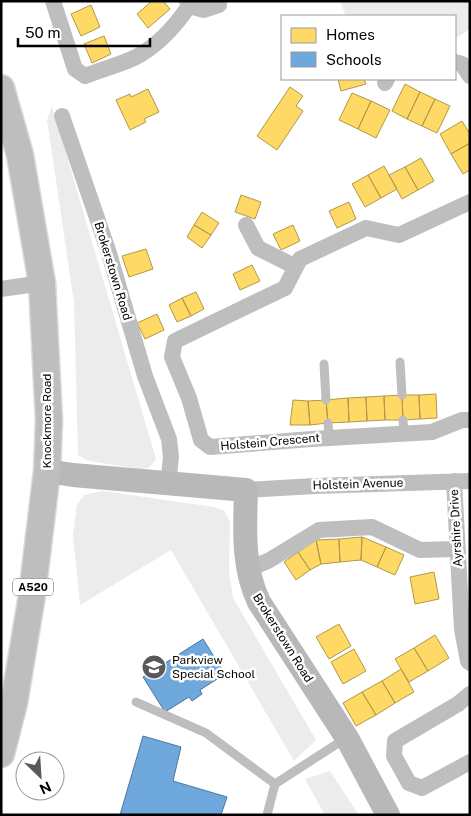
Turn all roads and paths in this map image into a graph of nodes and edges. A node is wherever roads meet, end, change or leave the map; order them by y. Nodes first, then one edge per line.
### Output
1 (188, 4) edge
2 (58, 5) edge
3 (219, 5) dead end
4 (456, 62) edge
5 (470, 76) edge
6 (1, 88) edge
7 (62, 116) dead end
8 (470, 202) edge
9 (246, 225) dead end
10 (296, 267) junction
11 (42, 283) junction
12 (1, 289) edge
13 (400, 362) dead end
14 (324, 364) dead end
15 (402, 395) dead end
16 (326, 400) dead end
17 (470, 420) edge
18 (47, 471) junction
19 (462, 481) edge
20 (168, 484) junction
21 (246, 490) junction
22 (461, 557) edge
23 (248, 569) junction
24 (470, 663) edge
25 (470, 694) edge
26 (136, 702) dead end
27 (347, 738) junction
28 (1, 754) edge
29 (470, 762) edge
30 (275, 784) junction
31 (267, 815) edge
32 (388, 815) edge

1 - 2 street
1 - 3 street
4 - 5 street
6 - 11 main road, Knockmore Road / A520
7 - 20 street, Brokerstown Road
8 - 10 street, Holstein Crescent
9 - 10 street
10 - 17 street, Holstein Crescent
11 - 12 street
11 - 18 main road, Knockmore Road / A520
13 - 15 lane
14 - 16 lane
18 - 20 street
18 - 28 main road, Knockmore Road / A520
19 - 21 street, Holstein Avenue
19 - 22 street, Ayrshire Drive
20 - 21 street
21 - 23 street, Brokerstown Road
22 - 23 street
22 - 24 street, Ayrshire Drive
23 - 27 street, Brokerstown Road
25 - 29 street
26 - 30 lane
27 - 30 lane
27 - 32 street, Brokerstown Road
30 - 31 lane

